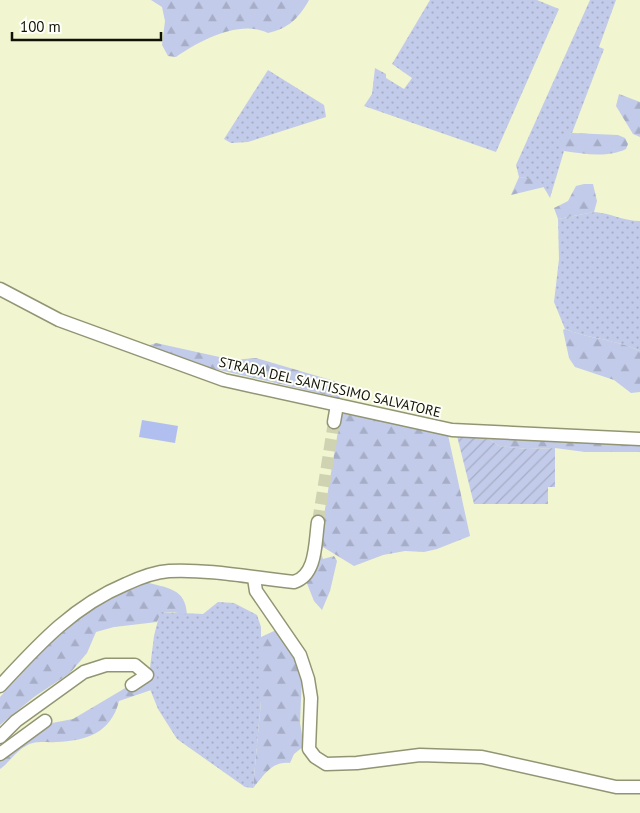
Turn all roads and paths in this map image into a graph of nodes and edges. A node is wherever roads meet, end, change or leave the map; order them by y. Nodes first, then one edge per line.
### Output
1 (0, 289) edge
2 (337, 405) junction
3 (334, 422) tunnel mouth
4 (640, 439) edge
5 (318, 522) tunnel mouth
6 (254, 578) junction
7 (132, 685) dead end
8 (0, 686) edge
9 (45, 721) dead end
10 (0, 737) edge
11 (0, 754) edge
12 (640, 786) edge

1 - 2 street, STRADA DEL SANTISSIMO SALVATORE
2 - 3 street
2 - 4 street, STRADA DEL SANTISSIMO SALVATORE
5 - 6 street
6 - 8 street
6 - 12 street
7 - 10 street
9 - 11 street

